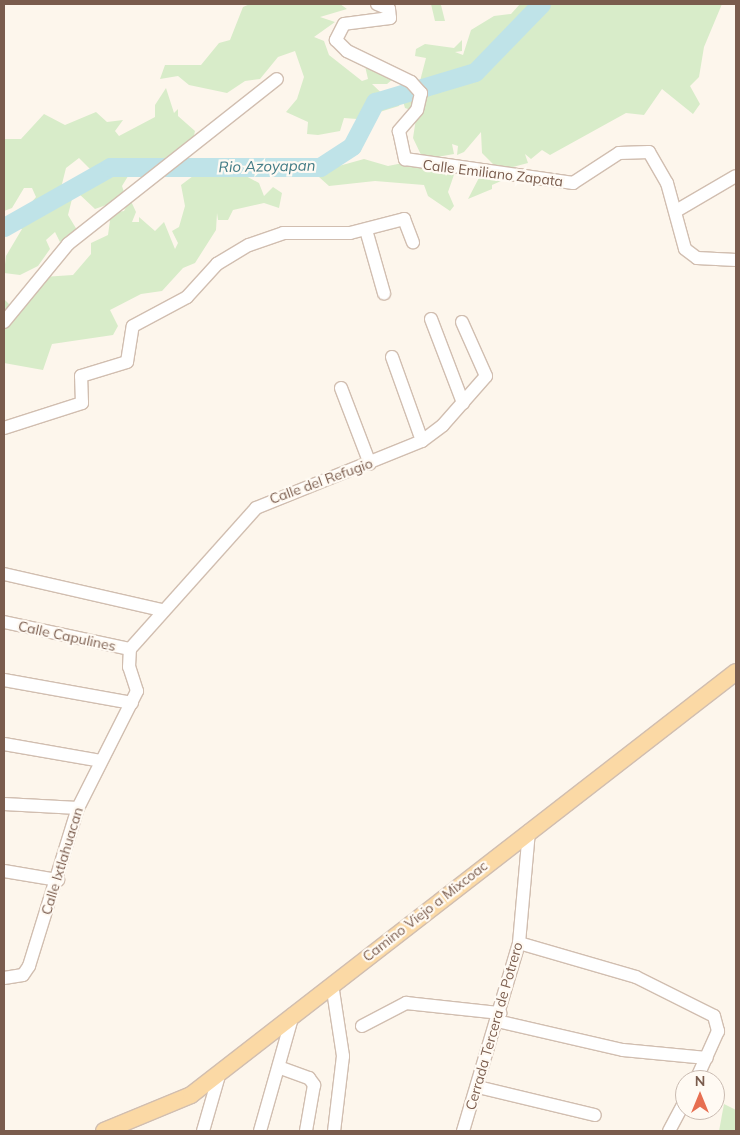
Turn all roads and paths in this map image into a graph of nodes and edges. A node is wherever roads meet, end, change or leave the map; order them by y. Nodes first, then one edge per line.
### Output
1 (377, 4) edge
2 (277, 79) dead end
3 (736, 176) edge
4 (676, 211) junction
5 (366, 230) junction
6 (413, 242) dead end
7 (736, 260) edge
8 (384, 293) dead end
9 (431, 319) dead end
10 (4, 322) edge
11 (462, 322) dead end
12 (392, 357) dead end
13 (340, 388) dead end
14 (463, 403) junction
15 (4, 428) edge
16 (422, 441) junction
17 (370, 464) junction
18 (4, 574) edge
19 (161, 610) junction
20 (4, 622) edge
21 (130, 650) junction
22 (736, 672) edge
23 (4, 680) edge
24 (132, 703) junction
25 (4, 744) edge
26 (102, 761) junction
27 (4, 804) edge
28 (78, 808) junction
29 (530, 830) junction
30 (4, 871) edge
31 (58, 880) junction
32 (519, 943) junction
33 (4, 978) edge
34 (332, 984) junction
35 (293, 1014) junction
36 (499, 1017) junction
37 (362, 1026) dead end
38 (707, 1058) junction
39 (281, 1068) junction
40 (701, 1070) edge
41 (220, 1072) junction
42 (478, 1087) junction
43 (595, 1115) dead end
44 (675, 1120) edge
45 (105, 1131) edge
46 (203, 1131) edge
47 (260, 1131) edge
48 (306, 1131) edge
49 (334, 1131) edge
50 (463, 1131) edge
51 (669, 1131) edge

1 - 4 street, Calle Emiliano Zapata
2 - 10 street
3 - 4 street
4 - 7 street, Calle Emiliano Zapata
5 - 6 street
5 - 8 street
5 - 15 street
9 - 14 street
11 - 14 street, Calle del Refugio
12 - 16 street
13 - 17 street
14 - 16 street, Calle del Refugio
16 - 17 street, Calle del Refugio
17 - 19 street, Calle del Refugio
18 - 19 street
19 - 21 street, Calle del Refugio
20 - 21 street, Calle Capulines
21 - 24 street, Calle Ixtlahuacan
22 - 29 main road, Camino Viejo a Mixcoac
23 - 24 street
24 - 26 street, Calle Ixtlahuacan
25 - 26 street
26 - 28 street, Calle Ixtlahuacan
27 - 28 street
28 - 31 street, Calle Ixtlahuacan
29 - 32 street, Cerrada Tercera de Potrero
29 - 34 main road, Camino Viejo a Mixcoac
30 - 31 street
31 - 33 street, Calle Ixtlahuacan
32 - 36 street, Cerrada Tercera de Potrero
32 - 38 street
34 - 35 main road, Camino Viejo a Mixcoac
34 - 49 street
35 - 39 street
35 - 41 main road, Camino Viejo a Mixcoac
36 - 37 street
36 - 38 street
36 - 42 street, Cerrada Tercera de Potrero
38 - 40 street
39 - 47 street
39 - 48 street
41 - 45 main road, Camino Viejo a Mixcoac
41 - 46 street
42 - 43 street
42 - 50 street, Cerrada Tercera de Potrero
44 - 51 street

